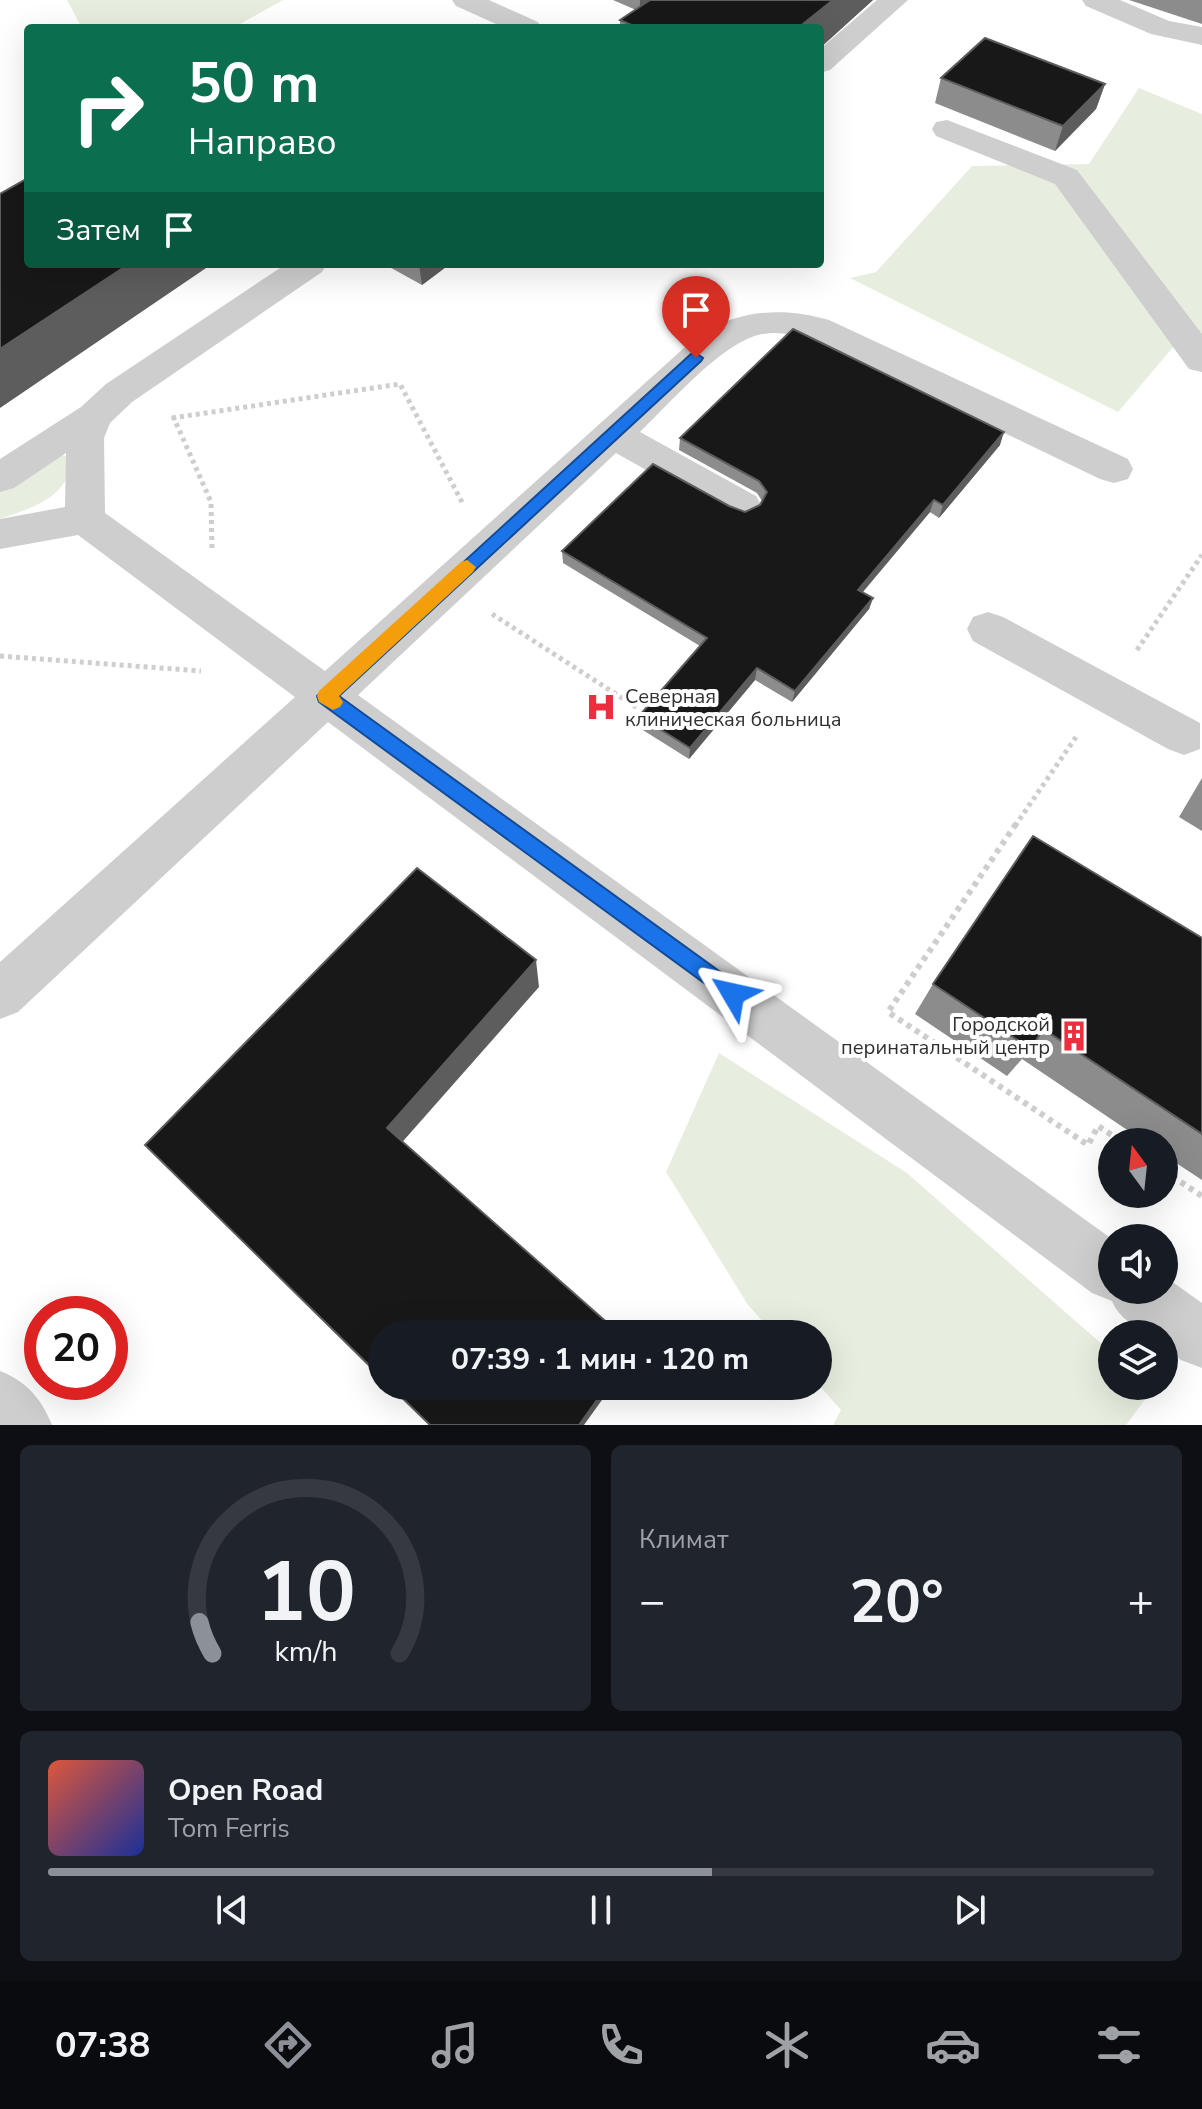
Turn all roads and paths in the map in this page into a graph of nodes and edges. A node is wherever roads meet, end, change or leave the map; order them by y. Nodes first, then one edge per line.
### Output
1 (466, 0) edge
2 (894, 0) edge
3 (1096, 0) edge
4 (519, 24) edge
5 (1202, 36) edge
6 (824, 61) edge
7 (947, 129) dead end
8 (304, 268) edge
9 (1202, 360) edge
10 (150, 373) junction
11 (174, 418) junction
12 (91, 423) junction
13 (613, 434) junction
14 (1114, 469) dead end
15 (0, 478) edge
16 (742, 506) dead end
17 (85, 519) junction
18 (0, 534) edge
19 (486, 549) junction
20 (1202, 555) edge
21 (447, 585) junction
22 (199, 603) junction
23 (988, 629) dead end
24 (0, 656) edge
25 (202, 671) dead end
26 (1106, 693) junction
27 (326, 696) junction
28 (639, 709) dead end
29 (1184, 736) dead end
30 (0, 995) edge
31 (1101, 1128) edge
32 (1178, 1180) edge
33 (1202, 1196) edge
34 (1098, 1263) edge
35 (1155, 1304) edge
36 (1202, 1339) edge
37 (0, 1401) edge
38 (22, 1425) edge

1 - 4 lane
2 - 6 lane
3 - 5 lane
7 - 9 lane
8 - 10 lane
10 - 11 path
10 - 12 lane
11 - 12 path
11 - 19 path
11 - 22 path
12 - 15 lane
12 - 17 lane
13 - 14 lane
13 - 16 lane
13 - 19 lane
17 - 18 lane
17 - 22 lane
19 - 21 lane
20 - 26 path
21 - 27 lane
21 - 28 path
22 - 27 lane
23 - 26 lane
24 - 25 path
26 - 29 lane
26 - 31 path
27 - 30 lane
27 - 34 lane
32 - 33 path
35 - 36 lane
37 - 38 lane

